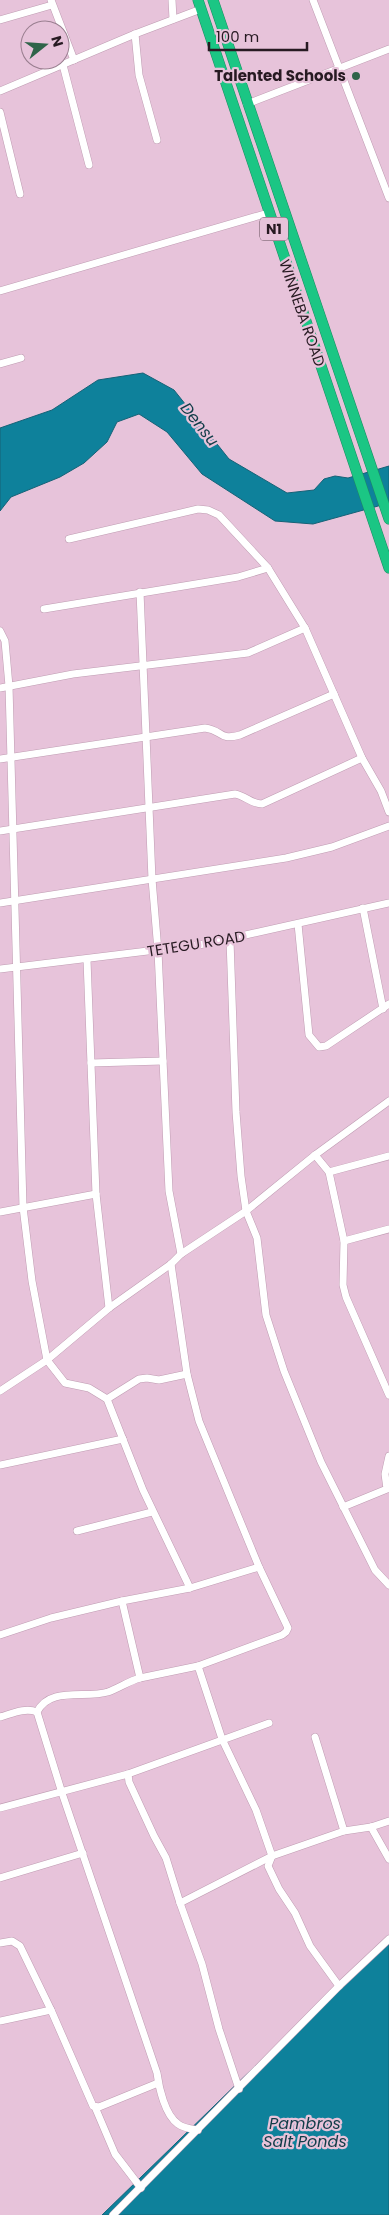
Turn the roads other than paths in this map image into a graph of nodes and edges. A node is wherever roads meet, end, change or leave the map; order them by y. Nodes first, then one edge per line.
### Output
1 (172, 0) edge
2 (213, 0) edge
3 (313, 0) edge
4 (52, 2) edge
5 (199, 5) edge
6 (174, 19) junction
7 (0, 20) edge
8 (135, 34) junction
9 (389, 49) edge
10 (74, 60) junction
11 (70, 62) edge
12 (339, 67) junction
13 (51, 70) edge
14 (64, 70) edge
15 (0, 91) edge
16 (247, 104) junction
17 (0, 112) edge
18 (157, 140) dead end
19 (88, 165) dead end
20 (20, 194) dead end
21 (389, 198) edge
22 (268, 213) junction
23 (0, 291) edge
24 (21, 358) dead end
25 (0, 364) edge
26 (389, 518) edge
27 (69, 539) dead end
28 (268, 568) junction
29 (389, 568) edge
30 (140, 592) junction
31 (44, 609) dead end
32 (305, 628) junction
33 (0, 631) edge
34 (145, 667) junction
35 (9, 686) junction
36 (0, 688) edge
37 (334, 694) junction
38 (146, 738) junction
39 (12, 757) junction
40 (362, 758) junction
41 (0, 759) edge
42 (150, 806) junction
43 (389, 812) edge
44 (389, 826) edge
45 (14, 829) junction
46 (0, 831) edge
47 (152, 878) junction
48 (14, 901) junction
49 (0, 903) edge
50 (389, 903) edge
51 (363, 908) junction
52 (298, 924) junction
53 (230, 940) junction
54 (158, 951) junction
55 (87, 960) junction
56 (18, 968) junction
57 (0, 970) edge
58 (389, 1004) edge
59 (383, 1009) junction
60 (163, 1061) junction
61 (91, 1063) junction
62 (389, 1101) edge
63 (315, 1155) junction
64 (389, 1156) edge
65 (329, 1172) junction
66 (96, 1194) junction
67 (23, 1207) junction
68 (246, 1211) junction
69 (0, 1212) edge
70 (389, 1230) edge
71 (344, 1241) junction
72 (181, 1254) junction
73 (171, 1264) junction
74 (109, 1308) junction
75 (47, 1360) junction
76 (187, 1374) junction
77 (0, 1381) edge
78 (3, 1389) edge
79 (389, 1395) edge
80 (107, 1399) junction
81 (124, 1440) junction
82 (389, 1456) edge
83 (0, 1465) edge
84 (343, 1507) junction
85 (152, 1512) junction
86 (77, 1531) dead end
87 (258, 1567) junction
88 (389, 1585) edge
89 (190, 1588) junction
90 (122, 1601) junction
91 (0, 1635) edge
92 (198, 1666) junction
93 (140, 1678) junction
94 (37, 1712) junction
95 (0, 1717) edge
96 (269, 1723) dead end
97 (315, 1737) dead end
98 (222, 1739) junction
99 (128, 1774) junction
100 (62, 1793) junction
101 (0, 1808) edge
102 (389, 1821) edge
103 (371, 1827) junction
104 (344, 1831) junction
105 (83, 1853) junction
106 (272, 1856) junction
107 (389, 1859) edge
108 (0, 1878) edge
109 (180, 1904) junction
110 (389, 1939) edge
111 (0, 1943) edge
112 (339, 1986) junction
113 (52, 2010) junction
114 (0, 2021) edge
115 (158, 2083) junction
116 (239, 2089) junction
117 (95, 2107) junction
118 (198, 2130) junction
119 (141, 2188) junction
120 (113, 2215) edge

1 - 6 street
2 - 16 highway, WINNEBA ROAD / N1
3 - 12 street
4 - 7 street
4 - 10 street
5 - 6 street
5 - 22 highway, WINNEBA ROAD / N1
6 - 8 street
8 - 10 street
8 - 18 street
9 - 12 street
10 - 11 street
12 - 16 street
12 - 21 street
13 - 15 street
14 - 19 street
16 - 26 highway, WINNEBA ROAD / N1
17 - 20 street
22 - 23 street
22 - 29 highway, WINNEBA ROAD / N1
24 - 25 street
27 - 28 street
28 - 30 street
28 - 32 street
30 - 31 street
30 - 34 street
32 - 34 street
32 - 37 street
33 - 35 street
34 - 35 street
34 - 38 street
35 - 36 street
35 - 39 street
37 - 38 street
37 - 40 street
38 - 39 street
38 - 42 street
39 - 41 street
39 - 45 street
40 - 42 street
40 - 43 street
42 - 45 street
42 - 47 street
44 - 47 street
45 - 46 street
45 - 48 street
47 - 48 street
47 - 54 street
48 - 49 street
48 - 56 street
50 - 51 street, TETEGU ROAD
51 - 52 street, TETEGU ROAD
51 - 59 street
52 - 53 street, TETEGU ROAD
52 - 59 street
53 - 54 street, TETEGU ROAD
53 - 68 street
54 - 55 street, TETEGU ROAD
54 - 60 street
55 - 56 street, TETEGU ROAD
55 - 61 street
56 - 57 street, TETEGU ROAD
56 - 67 street
58 - 59 street
60 - 61 street
60 - 72 street
61 - 66 street
62 - 63 street
63 - 65 street
63 - 68 street
64 - 65 street
65 - 71 street
66 - 67 street
66 - 74 street
67 - 69 street
67 - 75 street
68 - 72 street
68 - 84 street
70 - 71 street
71 - 79 street
72 - 73 street
73 - 74 street
73 - 76 street
74 - 75 street
75 - 78 street
75 - 80 street
76 - 80 street
76 - 87 street
77 - 78 street
80 - 81 street
81 - 83 street
81 - 85 street
82 - 84 street
84 - 88 street
85 - 86 street
85 - 89 street
87 - 89 street
87 - 92 street
89 - 90 street
90 - 91 street
90 - 93 street
92 - 93 street
92 - 98 street
93 - 94 street
94 - 95 street
94 - 100 street
96 - 98 street
97 - 104 street
98 - 99 street
98 - 106 street
99 - 100 street
99 - 109 street
100 - 101 street
100 - 105 street
102 - 103 street
103 - 104 street
103 - 107 street
104 - 106 street
105 - 108 street
105 - 115 street
106 - 109 street
106 - 112 street
109 - 116 street
110 - 112 street
111 - 113 street
112 - 116 street
113 - 114 street
113 - 117 street
115 - 117 street
115 - 118 street
116 - 118 street
117 - 119 street
118 - 119 street
119 - 120 street

